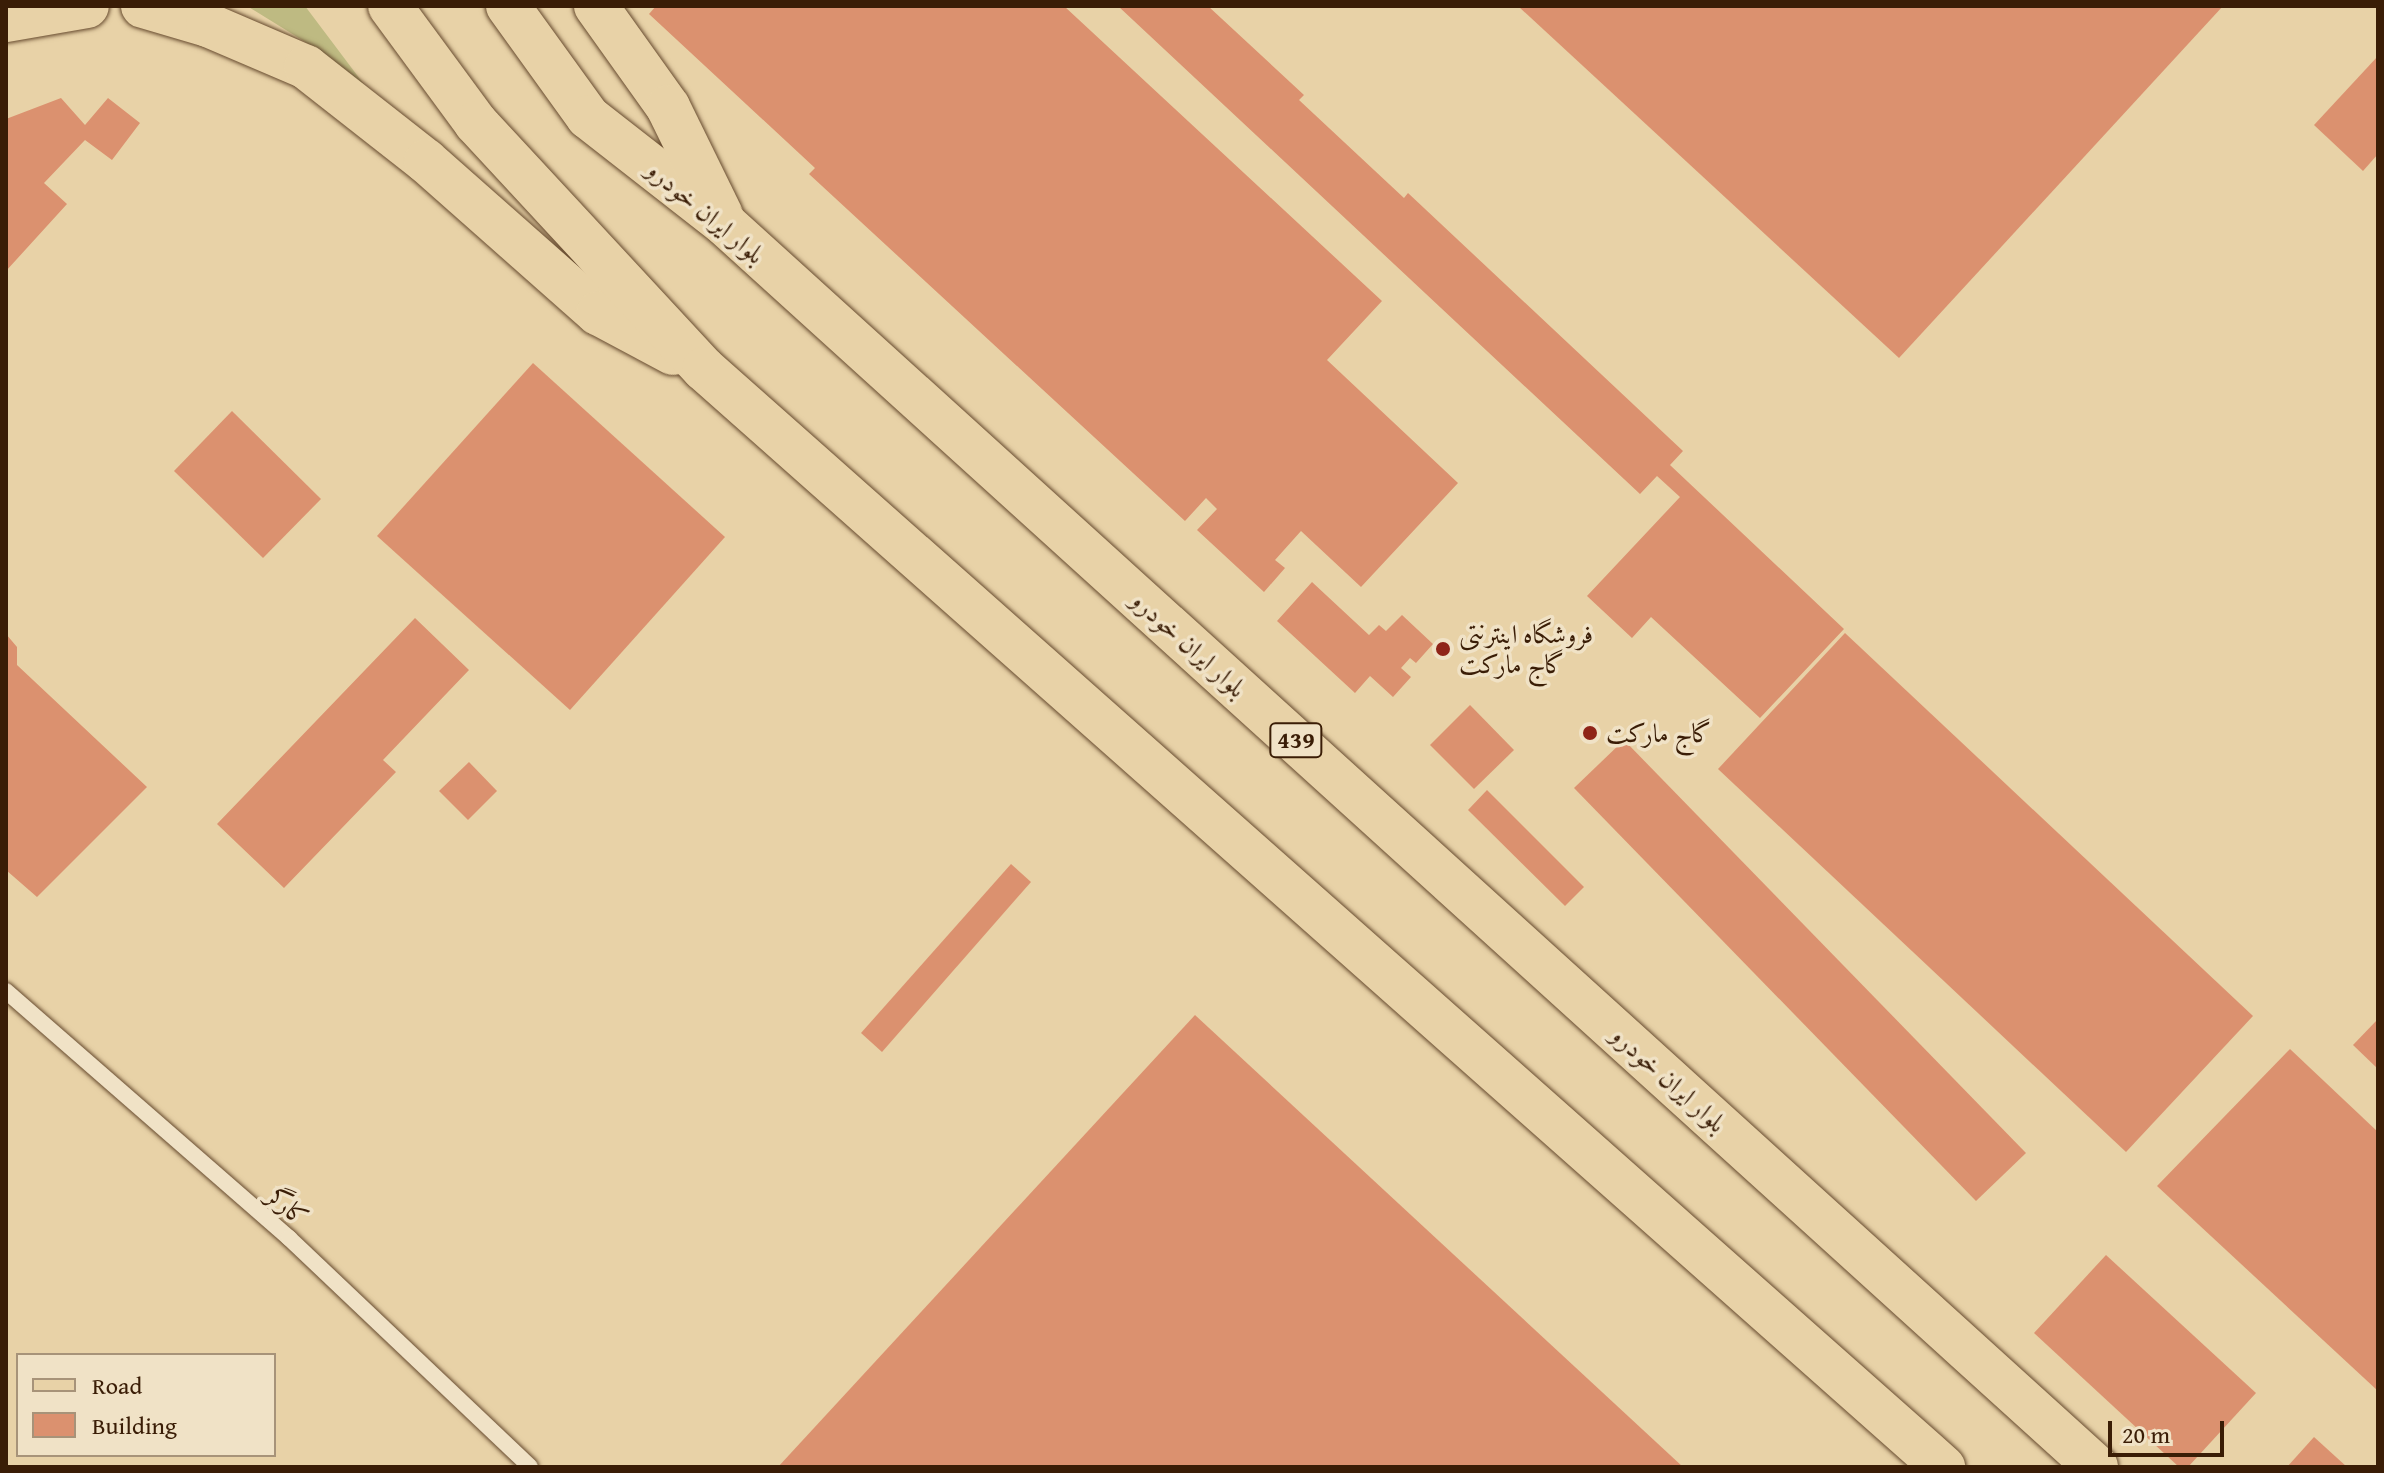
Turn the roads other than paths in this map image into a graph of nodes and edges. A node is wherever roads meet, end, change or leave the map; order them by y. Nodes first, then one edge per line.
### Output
1 (87, 6) edge
2 (143, 6) edge
3 (390, 6) edge
4 (508, 6) edge
5 (596, 6) edge
6 (6, 20) edge
7 (726, 225) junction
8 (704, 369) junction
9 (6, 991) edge
10 (1923, 1460) edge
11 (530, 1467) edge
12 (2096, 1467) edge

1 - 6 main road
2 - 8 main road
3 - 8 main road
4 - 7 main road, بلوار ایران خودرو / 439
5 - 7 main road
7 - 12 main road, بلوار ایران خودرو / 439
8 - 10 main road
9 - 11 lane, کارگر

